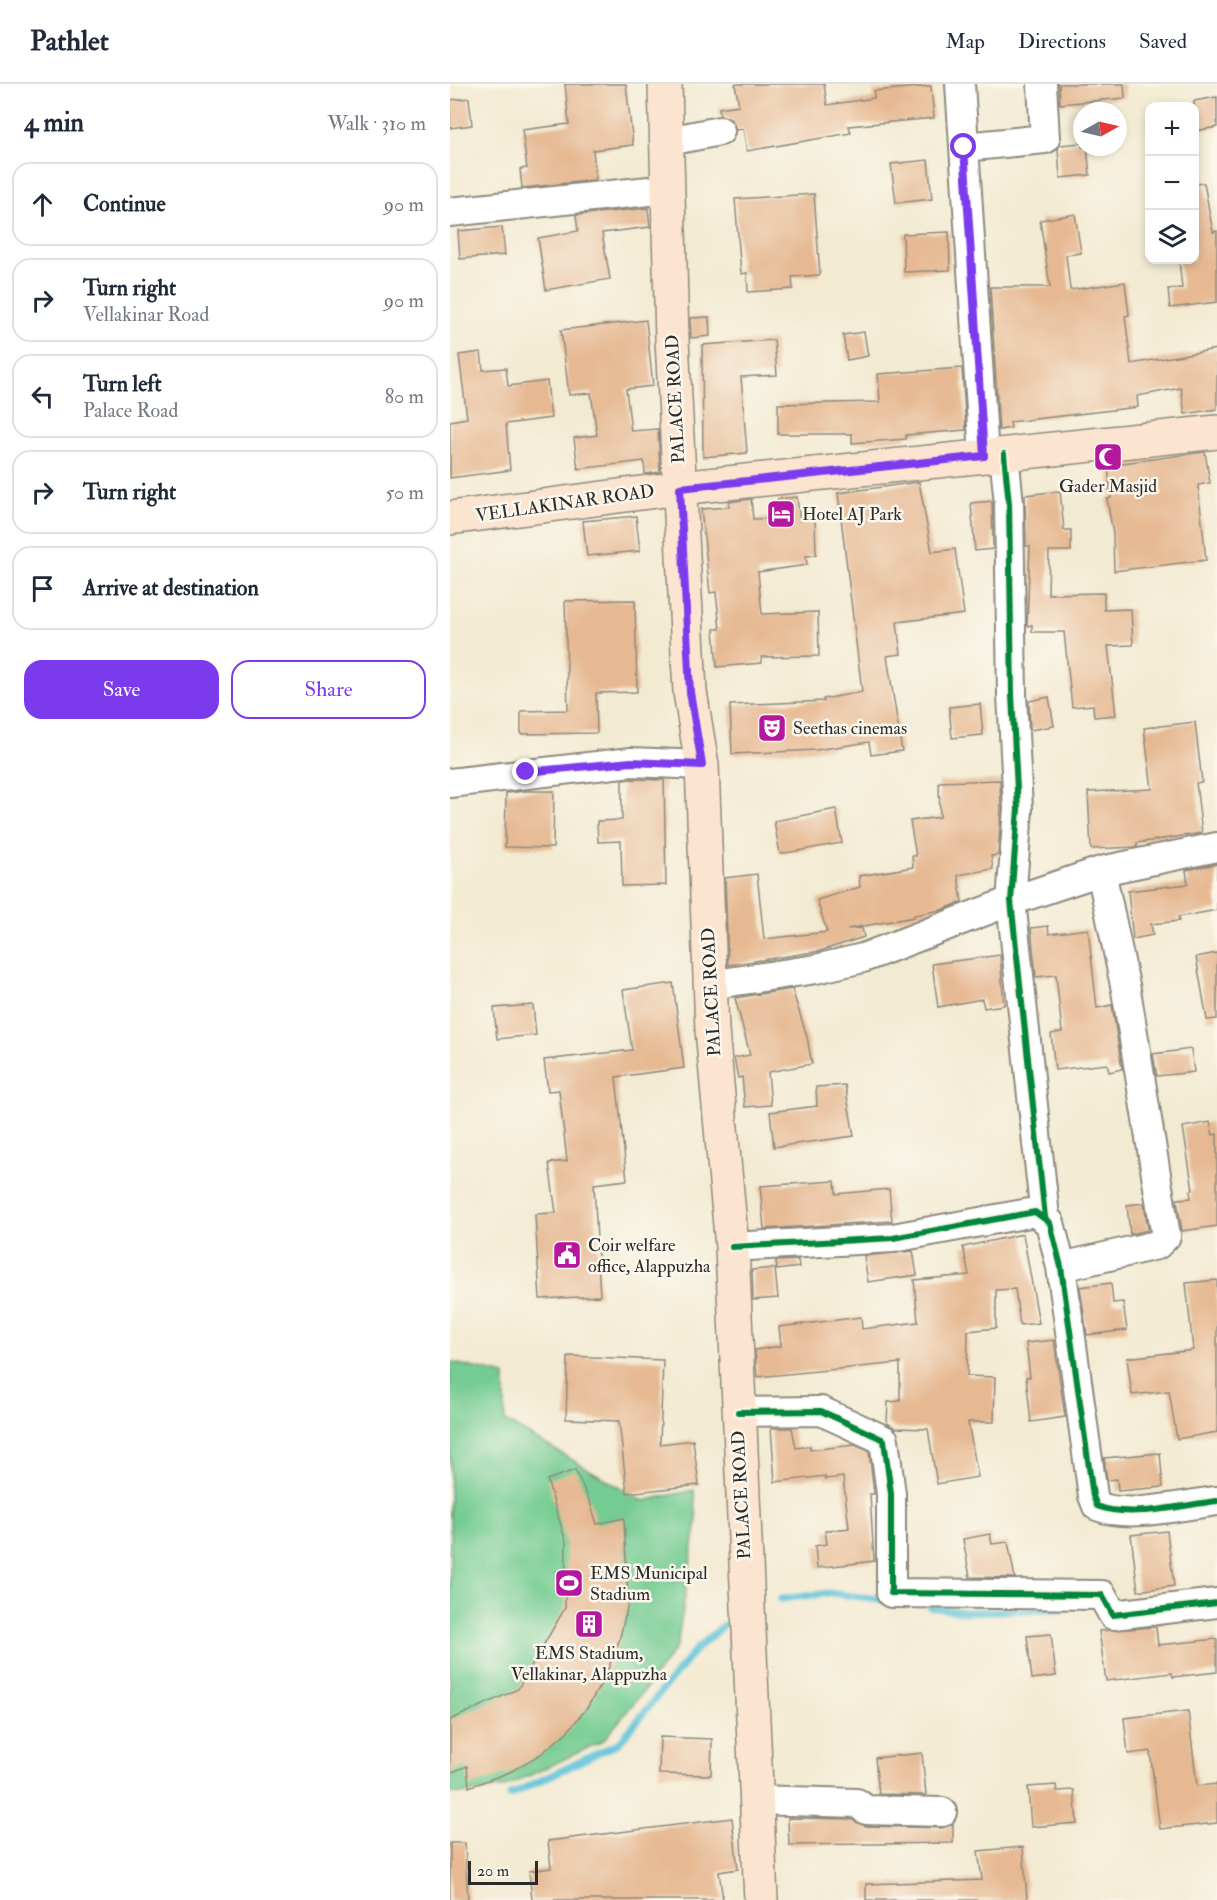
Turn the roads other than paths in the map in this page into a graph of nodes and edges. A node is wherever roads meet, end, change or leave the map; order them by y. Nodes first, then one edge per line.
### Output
1 (665, 84) edge
2 (960, 84) edge
3 (1042, 84) edge
4 (720, 131) dead end
5 (668, 141) junction
6 (964, 147) junction
7 (668, 189) junction
8 (450, 212) edge
9 (1217, 432) edge
10 (994, 455) junction
11 (680, 488) junction
12 (450, 518) edge
13 (702, 765) junction
14 (450, 783) edge
15 (1217, 847) edge
16 (1101, 871) junction
17 (1011, 901) junction
18 (710, 984) junction
19 (1045, 1217) junction
20 (732, 1247) junction
21 (1060, 1267) junction
22 (738, 1412) junction
23 (1217, 1501) edge
24 (1217, 1604) edge
25 (755, 1800) junction
26 (942, 1812) dead end
27 (760, 1900) edge

1 - 5 main road, PALACE ROAD
2 - 6 street
3 - 6 street
4 - 5 street
5 - 7 main road, PALACE ROAD
6 - 10 street
7 - 8 street
7 - 11 main road, PALACE ROAD
9 - 10 main road, VELLAKINAR ROAD
10 - 11 main road, VELLAKINAR ROAD
10 - 17 street
11 - 12 main road, VELLAKINAR ROAD
11 - 13 main road, PALACE ROAD
13 - 14 street
13 - 18 main road, PALACE ROAD
15 - 16 street
16 - 17 street
16 - 21 street
17 - 18 street
17 - 19 street
18 - 20 main road, PALACE ROAD
19 - 20 street
19 - 21 street
20 - 22 main road, PALACE ROAD
21 - 23 street
22 - 24 street
22 - 25 main road, PALACE ROAD
25 - 26 street
25 - 27 main road, PALACE ROAD

